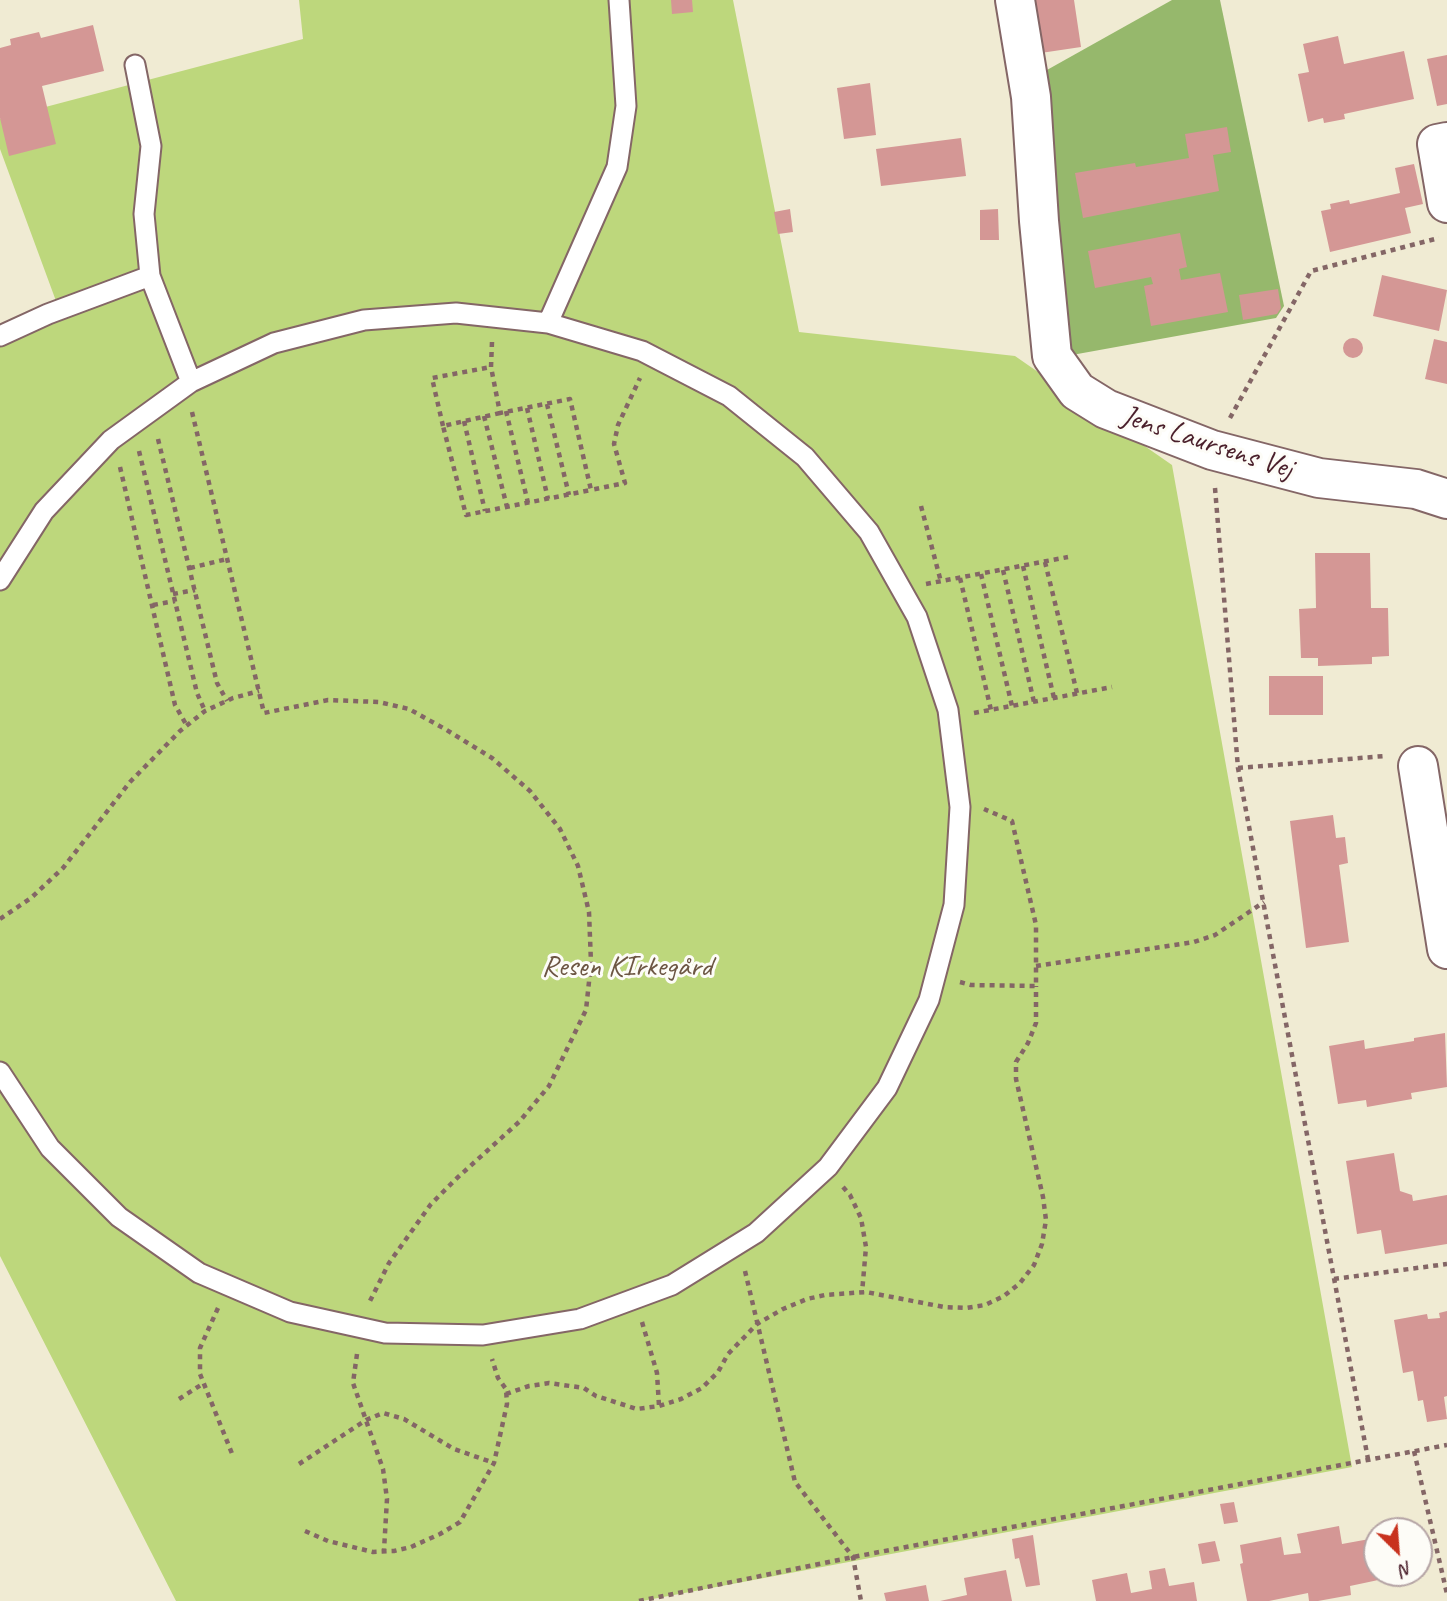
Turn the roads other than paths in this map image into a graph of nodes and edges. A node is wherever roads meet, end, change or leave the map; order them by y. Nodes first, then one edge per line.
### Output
1 (620, 0) edge
2 (1015, 0) edge
3 (135, 65) dead end
4 (1447, 142) edge
5 (1447, 203) edge
6 (150, 276) junction
7 (548, 323) junction
8 (0, 336) edge
9 (188, 384) junction
10 (1447, 499) edge
11 (0, 580) edge
12 (1418, 766) road end
13 (1447, 949) edge
14 (0, 1072) edge

1 - 7 lane
2 - 10 street, Jens Laursens Vej
3 - 6 lane
4 - 5 street
6 - 8 lane
6 - 9 lane
7 - 9 lane
7 - 14 lane
9 - 11 lane
12 - 13 street

